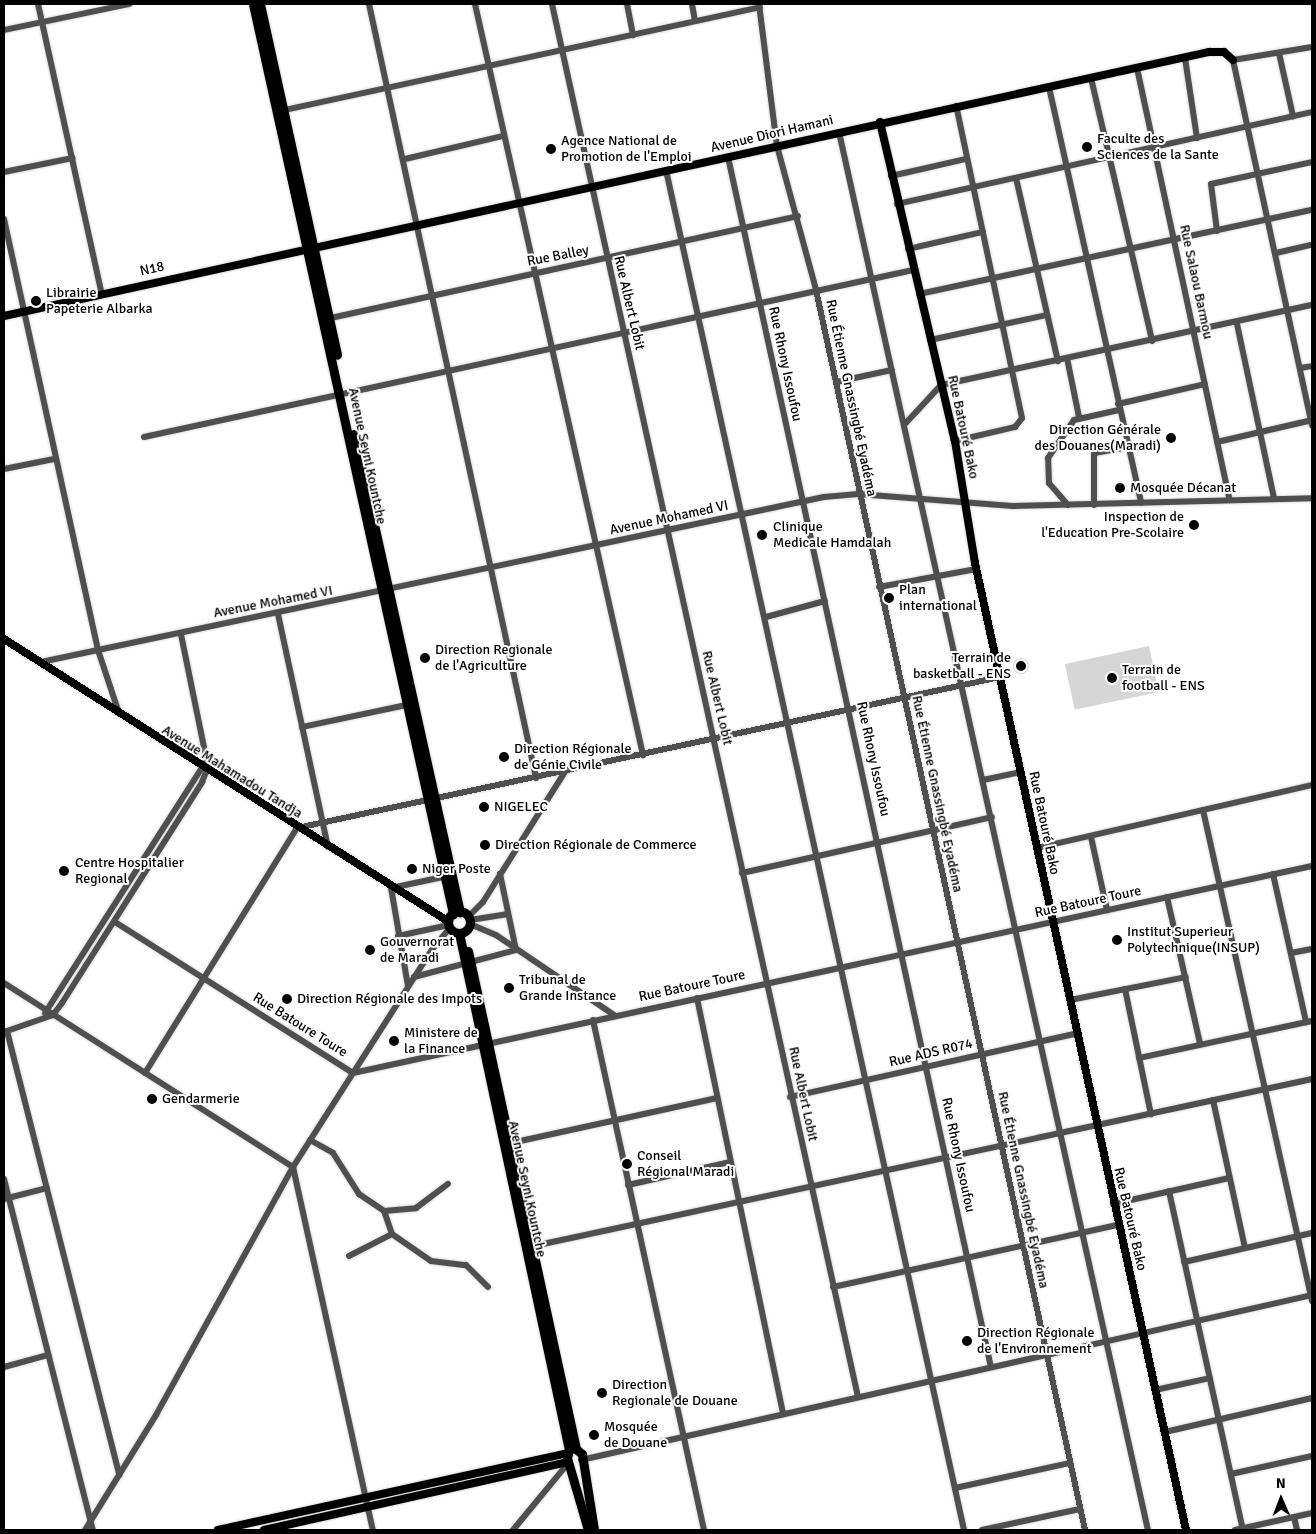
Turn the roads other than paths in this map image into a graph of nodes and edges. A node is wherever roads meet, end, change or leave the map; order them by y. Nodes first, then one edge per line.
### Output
1 (38, 4) edge
2 (130, 4) edge
3 (253, 4) edge
4 (260, 4) edge
5 (370, 4) edge
6 (475, 4) edge
7 (552, 4) edge
8 (626, 4) edge
9 (692, 4) edge
10 (760, 5) edge
11 (695, 21) junction
12 (42, 22) junction
13 (4, 30) edge
14 (633, 35) junction
15 (1312, 46) edge
16 (563, 51) junction
17 (1279, 53) junction
18 (1185, 58) junction
19 (1233, 60) junction
20 (487, 65) junction
21 (1137, 68) junction
22 (1091, 78) junction
23 (388, 86) junction
24 (1049, 87) junction
25 (956, 106) junction
26 (280, 111) junction
27 (1312, 112) edge
28 (1293, 116) junction
29 (880, 122) junction
30 (1246, 127) junction
31 (839, 132) junction
32 (503, 136) junction
33 (1197, 138) junction
34 (777, 146) junction
35 (1154, 148) junction
36 (728, 157) junction
37 (1111, 157) junction
38 (73, 158) junction
39 (405, 159) junction
40 (966, 159) junction
41 (1312, 162) edge
42 (1066, 166) junction
43 (666, 170) junction
44 (4, 172) edge
45 (1258, 173) junction
46 (891, 176) junction
47 (1016, 178) junction
48 (592, 187) junction
49 (973, 187) junction
50 (519, 202) junction
51 (897, 204) junction
52 (1312, 210) edge
53 (798, 216) junction
54 (4, 219) edge
55 (1268, 219) junction
56 (419, 224) junction
57 (743, 229) junction
58 (1217, 230) junction
59 (983, 232) junction
60 (1175, 239) junction
61 (680, 242) junction
62 (6, 245) edge
63 (1312, 245) edge
64 (310, 247) junction
65 (1132, 247) junction
66 (908, 249) junction
67 (1276, 253) junction
68 (1085, 257) junction
69 (606, 259) junction
70 (1036, 267) junction
71 (913, 270) junction
72 (535, 273) junction
73 (993, 276) junction
74 (873, 278) junction
75 (816, 290) junction
76 (102, 294) junction
77 (919, 294) junction
78 (433, 297) junction
79 (759, 303) junction
80 (1312, 305) edge
81 (25, 311) junction
82 (1288, 312) junction
83 (1047, 315) junction
84 (4, 316) edge
85 (697, 317) junction
86 (327, 319) junction
87 (1237, 324) junction
88 (1002, 325) junction
89 (623, 333) junction
90 (1194, 333) junction
91 (930, 340) junction
92 (1152, 341) junction
93 (550, 348) junction
94 (1105, 351) junction
95 (1067, 358) junction
96 (1058, 361) junction
97 (1312, 366) edge
98 (1300, 368) junction
99 (1012, 369) junction
100 (892, 370) junction
101 (449, 371) junction
102 (836, 382) junction
103 (1205, 384) junction
104 (941, 385) junction
105 (342, 394) junction
106 (1118, 407) junction
107 (1079, 417) junction
108 (1312, 422) edge
109 (904, 425) junction
110 (1260, 432) junction
111 (144, 437) dead end
112 (955, 441) junction
113 (1217, 442) junction
114 (1128, 447) junction
115 (54, 459) junction
116 (4, 469) edge
117 (858, 494) junction
118 (920, 498) junction
119 (1274, 498) junction
120 (1312, 498) edge
121 (1230, 500) junction
122 (802, 502) junction
123 (1141, 503) junction
124 (964, 504) junction
125 (1094, 505) junction
126 (1068, 506) junction
127 (741, 515) junction
128 (668, 531) junction
129 (595, 546) junction
130 (976, 568) junction
131 (492, 569) junction
132 (938, 576) junction
133 (879, 587) junction
134 (386, 592) junction
135 (825, 601) junction
136 (278, 614) junction
137 (766, 617) junction
138 (181, 634) junction
139 (4, 639) edge
140 (98, 650) junction
141 (41, 662) junction
142 (1000, 677) junction
143 (962, 685) junction
144 (904, 698) junction
145 (411, 704) junction
146 (849, 710) junction
147 (120, 716) junction
148 (788, 723) junction
149 (302, 727) junction
150 (714, 740) junction
151 (643, 754) junction
152 (204, 770) junction
153 (565, 772) junction
154 (1020, 772) junction
155 (536, 778) junction
156 (983, 780) junction
157 (1312, 785) edge
158 (431, 801) junction
159 (1203, 810) junction
160 (172, 816) junction
161 (992, 817) junction
162 (179, 820) junction
163 (322, 825) junction
164 (297, 828) junction
165 (932, 830) junction
166 (1091, 837) junction
167 (878, 842) junction
168 (1037, 848) junction
169 (329, 850) junction
170 (816, 856) junction
171 (1312, 866) edge
172 (742, 873) junction
173 (500, 874) junction
174 (1273, 874) junction
175 (448, 876) junction
176 (1219, 886) junction
177 (391, 888) junction
178 (1167, 897) junction
179 (1107, 910) junction
180 (507, 914) junction
181 (452, 920) junction
182 (115, 922) junction
183 (1053, 922) junction
184 (466, 925) junction
185 (1015, 930) junction
186 (398, 936) junction
187 (958, 943) junction
188 (1312, 949) edge
189 (516, 950) junction
190 (1291, 953) junction
191 (904, 954) junction
192 (467, 964) junction
193 (838, 968) junction
194 (414, 977) junction
195 (1186, 977) junction
196 (202, 980) junction
197 (4, 983) edge
198 (767, 984) junction
199 (408, 986) junction
200 (1124, 989) junction
201 (697, 998) junction
202 (1070, 1000) junction
203 (44, 1013) junction
204 (53, 1014) junction
205 (614, 1015) junction
206 (593, 1020) junction
207 (1309, 1021) edge
208 (6, 1032) edge
209 (1078, 1033) junction
210 (1252, 1033) junction
211 (1039, 1042) junction
212 (485, 1044) junction
213 (1200, 1044) junction
214 (981, 1055) junction
215 (1139, 1058) junction
216 (928, 1067) junction
217 (145, 1073) junction
218 (353, 1073) junction
219 (1312, 1079) edge
220 (865, 1081) junction
221 (1265, 1089) junction
222 (790, 1097) junction
223 (717, 1098) junction
224 (1213, 1100) junction
225 (1151, 1114) junction
226 (613, 1119) junction
227 (1096, 1126) junction
228 (1059, 1134) junction
229 (310, 1140) junction
230 (510, 1143) junction
231 (1001, 1146) junction
232 (947, 1158) junction
233 (730, 1162) junction
234 (293, 1167) junction
235 (884, 1170) junction
236 (1229, 1178) junction
237 (4, 1179) edge
238 (448, 1184) dead end
239 (628, 1185) junction
240 (811, 1187) junction
241 (47, 1188) junction
242 (1169, 1192) junction
243 (6, 1199) edge
244 (739, 1203) junction
245 (1113, 1204) junction
246 (384, 1211) junction
247 (636, 1225) junction
248 (1118, 1226) junction
249 (1081, 1233) junction
250 (1312, 1233) edge
251 (392, 1234) junction
252 (1298, 1236) junction
253 (1022, 1246) junction
254 (529, 1247) junction
255 (1245, 1248) junction
256 (349, 1256) dead end
257 (968, 1258) junction
258 (1184, 1262) junction
259 (908, 1270) junction
260 (488, 1287) dead end
261 (833, 1287) junction
262 (1312, 1297) edge
263 (1198, 1321) junction
264 (1143, 1333) junction
265 (1105, 1342) junction
266 (48, 1355) junction
267 (1046, 1355) junction
268 (4, 1367) edge
269 (991, 1367) junction
270 (1210, 1378) junction
271 (932, 1382) junction
272 (1155, 1390) junction
273 (858, 1398) junction
274 (1312, 1398) edge
275 (783, 1414) junction
276 (1219, 1419) junction
277 (1165, 1432) junction
278 (683, 1435) junction
279 (575, 1456) junction
280 (1312, 1456) edge
281 (1070, 1463) junction
282 (1231, 1474) junction
283 (119, 1475) junction
284 (955, 1488) junction
285 (366, 1498) junction
286 (368, 1506) junction
287 (1080, 1508) junction
288 (1312, 1513) edge
289 (1294, 1517) junction
290 (91, 1519) junction
291 (269, 1519) junction
292 (1243, 1529) edge
293 (85, 1530) edge
294 (93, 1530) edge
295 (218, 1530) edge
296 (269, 1530) edge
297 (373, 1530) edge
298 (513, 1530) edge
299 (588, 1530) edge
300 (594, 1530) edge
301 (704, 1530) edge
302 (964, 1530) edge
303 (982, 1530) edge
304 (1085, 1530) edge
305 (1148, 1530) edge
306 (1186, 1530) edge
307 (1235, 1530) edge
308 (1297, 1530) edge

1 - 12 street
2 - 12 street
3 - 26 highway, Avenue Seyni Kountche
4 - 26 highway, Avenue Seyni Kountche
5 - 23 street
6 - 20 street
7 - 16 street, Rue Albert Lobit
8 - 14 street
9 - 11 street
10 - 11 street
10 - 34 street, Rue Étienne Gnassingbé Eyadéma
11 - 14 street
12 - 13 street
12 - 38 street
14 - 16 street
15 - 17 street
16 - 20 street
16 - 48 street, Rue Albert Lobit
17 - 19 street
17 - 28 street
18 - 19 main road, Avenue Diori Hamani
18 - 21 main road, Avenue Diori Hamani
18 - 33 street
19 - 30 street
20 - 23 street
20 - 32 street
21 - 22 main road, Avenue Diori Hamani
21 - 35 street, Rue Salaou Barmou
22 - 24 main road, Avenue Diori Hamani
22 - 37 street
23 - 26 street
23 - 39 street
24 - 25 main road, Avenue Diori Hamani
24 - 42 street
25 - 29 main road, Avenue Diori Hamani
25 - 40 street
26 - 64 highway, Avenue Seyni Kountche
27 - 28 street
28 - 30 street
29 - 31 main road, Avenue Diori Hamani
29 - 46 main road, Rue Batouré Bako
30 - 33 street
30 - 45 street
31 - 34 main road, Avenue Diori Hamani
31 - 74 street
32 - 39 street
32 - 50 street
33 - 35 street
34 - 36 main road, Avenue Diori Hamani
34 - 53 street, Rue Étienne Gnassingbé Eyadéma
35 - 37 street
35 - 60 street, Rue Salaou Barmou
36 - 43 main road, Avenue Diori Hamani
36 - 57 street, Rue Rhony Issoufou
37 - 42 street
37 - 65 street
38 - 44 street
38 - 76 street
39 - 56 street
40 - 46 street
40 - 49 street
41 - 45 street
42 - 47 street
42 - 68 street
43 - 48 main road, Avenue Diori Hamani
43 - 61 street
45 - 55 street
45 - 58 street
46 - 51 main road, Rue Batouré Bako
47 - 49 street
47 - 70 street
48 - 50 main road, Avenue Diori Hamani
48 - 69 street, Rue Albert Lobit
49 - 51 street
49 - 59 street
50 - 56 main road, Avenue Diori Hamani
50 - 72 street
51 - 66 main road, Rue Batouré Bako
52 - 55 street
53 - 57 street, Rue Balley
53 - 75 street, Rue Étienne Gnassingbé Eyadéma
54 - 62 street
55 - 58 street
55 - 67 street
56 - 64 main road, Avenue Diori Hamani
56 - 78 street
57 - 61 street, Rue Balley
57 - 79 street, Rue Rhony Issoufou
58 - 60 street
59 - 66 street
59 - 73 street
60 - 65 street
60 - 90 street, Rue Salaou Barmou
61 - 69 street, Rue Balley
61 - 85 street
62 - 81 street
63 - 67 street
64 - 76 main road, N18
64 - 86 highway, Avenue Seyni Kountche
65 - 68 street
65 - 92 street
66 - 71 main road, Rue Batouré Bako
67 - 82 street
68 - 70 street
68 - 94 street
69 - 72 street, Rue Balley
69 - 89 street, Rue Albert Lobit
70 - 73 street
70 - 83 street
71 - 74 street
71 - 77 main road, Rue Batouré Bako
72 - 78 street, Rue Balley
72 - 93 street
73 - 77 street
73 - 88 street
74 - 75 street
74 - 100 street
75 - 79 street
75 - 102 street, Rue Étienne Gnassingbé Eyadéma
76 - 81 main road, N18
77 - 91 main road, Rue Batouré Bako
78 - 86 street, Rue Balley
78 - 101 street
79 - 85 street
79 - 122 street, Rue Rhony Issoufou
80 - 82 street
81 - 84 main road, N18
81 - 115 street
82 - 87 street
82 - 98 street
83 - 88 street
83 - 96 street
85 - 89 street
85 - 127 street
86 - 105 highway, Avenue Seyni Kountche
87 - 90 street
87 - 110 street
88 - 91 street
88 - 99 street
89 - 93 street
89 - 128 street, Rue Albert Lobit
90 - 92 street
90 - 103 street, Rue Salaou Barmou
91 - 104 main road, Rue Batouré Bako
92 - 94 street
93 - 101 street
93 - 129 street
94 - 95 street
94 - 106 street
95 - 96 street
95 - 107 street
96 - 99 street
97 - 98 street
98 - 108 street
99 - 104 street
99 - 112 street
100 - 102 street
100 - 109 street
101 - 105 street
101 - 131 street
102 - 117 street, Rue Étienne Gnassingbé Eyadéma
103 - 106 street
103 - 113 street, Rue Salaou Barmou
104 - 109 street
104 - 112 main road, Rue Batouré Bako
105 - 111 street
105 - 134 highway, Avenue Seyni Kountche
106 - 107 street
106 - 114 street
107 - 126 street
108 - 110 street
109 - 118 street
110 - 113 street
110 - 119 street
112 - 124 main road, Rue Batouré Bako
113 - 121 street, Rue Salaou Barmou
114 - 123 street
114 - 125 street
115 - 116 street
115 - 140 street
117 - 118 street, Avenue Mohamed VI
117 - 122 street, Avenue Mohamed VI
117 - 133 street, Rue Étienne Gnassingbé Eyadéma
118 - 124 street, Avenue Mohamed VI
118 - 132 street
119 - 120 street, Avenue Mohamed VI
119 - 121 street, Avenue Mohamed VI
121 - 123 street, Avenue Mohamed VI
122 - 127 street, Avenue Mohamed VI
122 - 135 street, Rue Rhony Issoufou
123 - 125 street, Avenue Mohamed VI
124 - 126 street, Avenue Mohamed VI
124 - 130 main road, Rue Batouré Bako
125 - 126 street, Avenue Mohamed VI
127 - 128 street, Avenue Mohamed VI
127 - 137 street
128 - 129 street, Avenue Mohamed VI
128 - 150 street, Rue Albert Lobit
129 - 131 street, Avenue Mohamed VI
129 - 151 street
130 - 132 street
130 - 142 main road, Rue Batouré Bako
131 - 134 street, Avenue Mohamed VI
131 - 155 street
132 - 133 street
132 - 143 street
133 - 144 street, Rue Étienne Gnassingbé Eyadéma
134 - 136 street, Avenue Mohamed VI
134 - 145 highway, Avenue Seyni Kountche
135 - 137 street
135 - 146 street, Rue Rhony Issoufou
136 - 138 street, Avenue Mohamed VI
136 - 149 street
137 - 148 street
138 - 140 street, Avenue Mohamed VI
138 - 152 street
139 - 141 main road, Avenue Mahamadou Tandja
140 - 141 street, Avenue Mohamed VI
140 - 147 street
141 - 147 main road, Avenue Mahamadou Tandja
142 - 143 street
142 - 154 main road, Rue Batouré Bako
143 - 144 street
143 - 156 street
144 - 146 street
144 - 165 street, Rue Étienne Gnassingbé Eyadéma
145 - 149 street
145 - 158 highway, Avenue Seyni Kountche
146 - 148 street
146 - 167 street, Rue Rhony Issoufou
147 - 152 main road, Avenue Mahamadou Tandja
148 - 150 street
148 - 170 street
149 - 163 street
150 - 151 street
150 - 172 street, Rue Albert Lobit
151 - 153 street
152 - 160 street
152 - 162 street
152 - 164 main road, Avenue Mahamadou Tandja
153 - 155 street
153 - 173 street
154 - 156 street
154 - 168 main road, Rue Batouré Bako
155 - 158 street
156 - 161 street
157 - 159 street
158 - 163 street
158 - 175 highway, Avenue Seyni Kountche
159 - 166 street
159 - 176 street
160 - 162 street
160 - 203 street
161 - 165 street
161 - 185 street
162 - 182 street
163 - 164 street
163 - 169 street
164 - 169 main road, Avenue Mahamadou Tandja
164 - 196 street
165 - 167 street
165 - 187 street, Rue Étienne Gnassingbé Eyadéma
166 - 168 street
166 - 179 street
167 - 170 street
167 - 191 street, Rue Rhony Issoufou
168 - 183 main road, Rue Batouré Bako
169 - 177 main road, Avenue Mahamadou Tandja
170 - 172 street
170 - 193 street
171 - 174 street, Rue Batoure Toure
172 - 198 street, Rue Albert Lobit
173 - 180 street
173 - 184 street
174 - 176 street, Rue Batoure Toure
174 - 190 street
175 - 177 street
175 - 181 highway, Avenue Seyni Kountche
176 - 178 street, Rue Batoure Toure
176 - 210 street
177 - 181 main road, Avenue Mahamadou Tandja
177 - 186 street
178 - 179 street, Rue Batoure Toure
178 - 195 street
179 - 183 street, Rue Batoure Toure
180 - 184 street
180 - 189 street
181 - 184 highway
181 - 184 highway
181 - 186 street
181 - 194 street
182 - 196 street, Rue Batoure Toure
182 - 204 street
183 - 185 street, Rue Batoure Toure
183 - 202 main road, Rue Batouré Bako
184 - 189 street
184 - 192 highway, Avenue Seyni Kountche
185 - 187 street, Rue Batoure Toure
185 - 211 street
186 - 199 street
187 - 191 street, Rue Batoure Toure
187 - 214 street, Rue Étienne Gnassingbé Eyadéma
188 - 190 street
189 - 192 street
189 - 205 street
190 - 207 street
191 - 193 street, Rue Batoure Toure
191 - 216 street, Rue Rhony Issoufou
192 - 194 street
192 - 212 highway, Avenue Seyni Kountche
193 - 198 street, Rue Batoure Toure
193 - 220 street
194 - 199 street
195 - 200 street
195 - 213 street
196 - 217 street
196 - 218 street, Rue Batoure Toure
197 - 203 street
198 - 201 street, Rue Batoure Toure
198 - 222 street, Rue Albert Lobit
199 - 218 street
200 - 202 street
200 - 215 street
201 - 205 street, Rue Batoure Toure
201 - 223 street
202 - 209 main road, Rue Batouré Bako
203 - 204 street
203 - 208 street
204 - 217 street
205 - 206 street, Rue Batoure Toure
206 - 212 street, Rue Batoure Toure
206 - 226 street
207 - 210 street
208 - 241 street
209 - 211 street, Rue ADS R074
209 - 227 main road, Rue Batouré Bako
210 - 213 street
210 - 221 street
211 - 214 street, Rue ADS R074
211 - 228 street
212 - 218 street, Rue Batoure Toure
212 - 230 highway, Avenue Seyni Kountche
212 - 254 highway, Avenue Seyni Kountche
213 - 215 street
214 - 216 street, Rue ADS R074
214 - 231 street, Rue Étienne Gnassingbé Eyadéma
215 - 225 street
216 - 220 street, Rue ADS R074
216 - 232 street, Rue Rhony Issoufou
217 - 234 street
218 - 229 street
219 - 221 street
220 - 222 street, Rue ADS R074
220 - 235 street
221 - 224 street
221 - 252 street
222 - 240 street, Rue Albert Lobit
223 - 226 street
223 - 233 street
224 - 225 street
224 - 236 street
225 - 227 street
226 - 230 street
226 - 239 street
227 - 228 street
227 - 245 main road, Rue Batouré Bako
228 - 231 street
228 - 249 street
229 - 234 street
229 - 246 street
230 - 254 highway, Avenue Seyni Kountche
231 - 232 street
231 - 253 street, Rue Étienne Gnassingbé Eyadéma
232 - 235 street
232 - 257 street, Rue Rhony Issoufou
233 - 239 street
233 - 244 street
234 - 283 street
234 - 285 street
235 - 240 street
235 - 259 street
236 - 242 street
236 - 255 street
237 - 243 street
238 - 246 street
239 - 247 street
240 - 244 street
240 - 261 street, Rue Albert Lobit
241 - 243 street
241 - 283 street
242 - 245 street
242 - 258 street
243 - 266 street
244 - 247 street
244 - 275 street
245 - 248 main road, Rue Batouré Bako
246 - 251 street
247 - 254 street
247 - 278 street
248 - 249 street
248 - 264 main road, Rue Batouré Bako
249 - 253 street
249 - 265 street
250 - 252 street
251 - 256 street
251 - 260 street
252 - 255 street
252 - 262 street
253 - 257 street
253 - 267 street, Rue Étienne Gnassingbé Eyadéma
254 - 279 highway, Avenue Seyni Kountche
255 - 258 street
257 - 259 street
257 - 269 street, Rue Rhony Issoufou
258 - 263 street
259 - 261 street
259 - 271 street
261 - 273 street, Rue Albert Lobit
262 - 263 street
263 - 264 street
263 - 270 street
264 - 265 street
264 - 272 main road, Rue Batouré Bako
265 - 267 street
265 - 305 street
266 - 268 street
266 - 290 street
267 - 269 street
267 - 281 street, Rue Étienne Gnassingbé Eyadéma
269 - 271 street
270 - 272 street
270 - 276 street
271 - 273 street
271 - 284 street
272 - 277 main road, Rue Batouré Bako
273 - 275 street
274 - 276 street
275 - 278 street
276 - 277 street
276 - 282 street
277 - 306 main road, Rue Batouré Bako
278 - 279 street
278 - 301 street
279 - 285 main road
279 - 286 main road
279 - 298 street
279 - 299 highway, Avenue Seyni Kountche
279 - 300 highway, Avenue Seyni Kountche
280 - 282 street
281 - 284 street
281 - 287 street, Rue Étienne Gnassingbé Eyadéma
282 - 292 street
283 - 290 street
284 - 302 street
285 - 286 street
285 - 291 main road
286 - 296 main road
286 - 297 street
287 - 303 street
287 - 304 street, Rue Étienne Gnassingbé Eyadéma
288 - 289 street
289 - 292 street
289 - 308 street
290 - 293 street
290 - 294 street
291 - 295 main road
291 - 296 street
292 - 307 street

